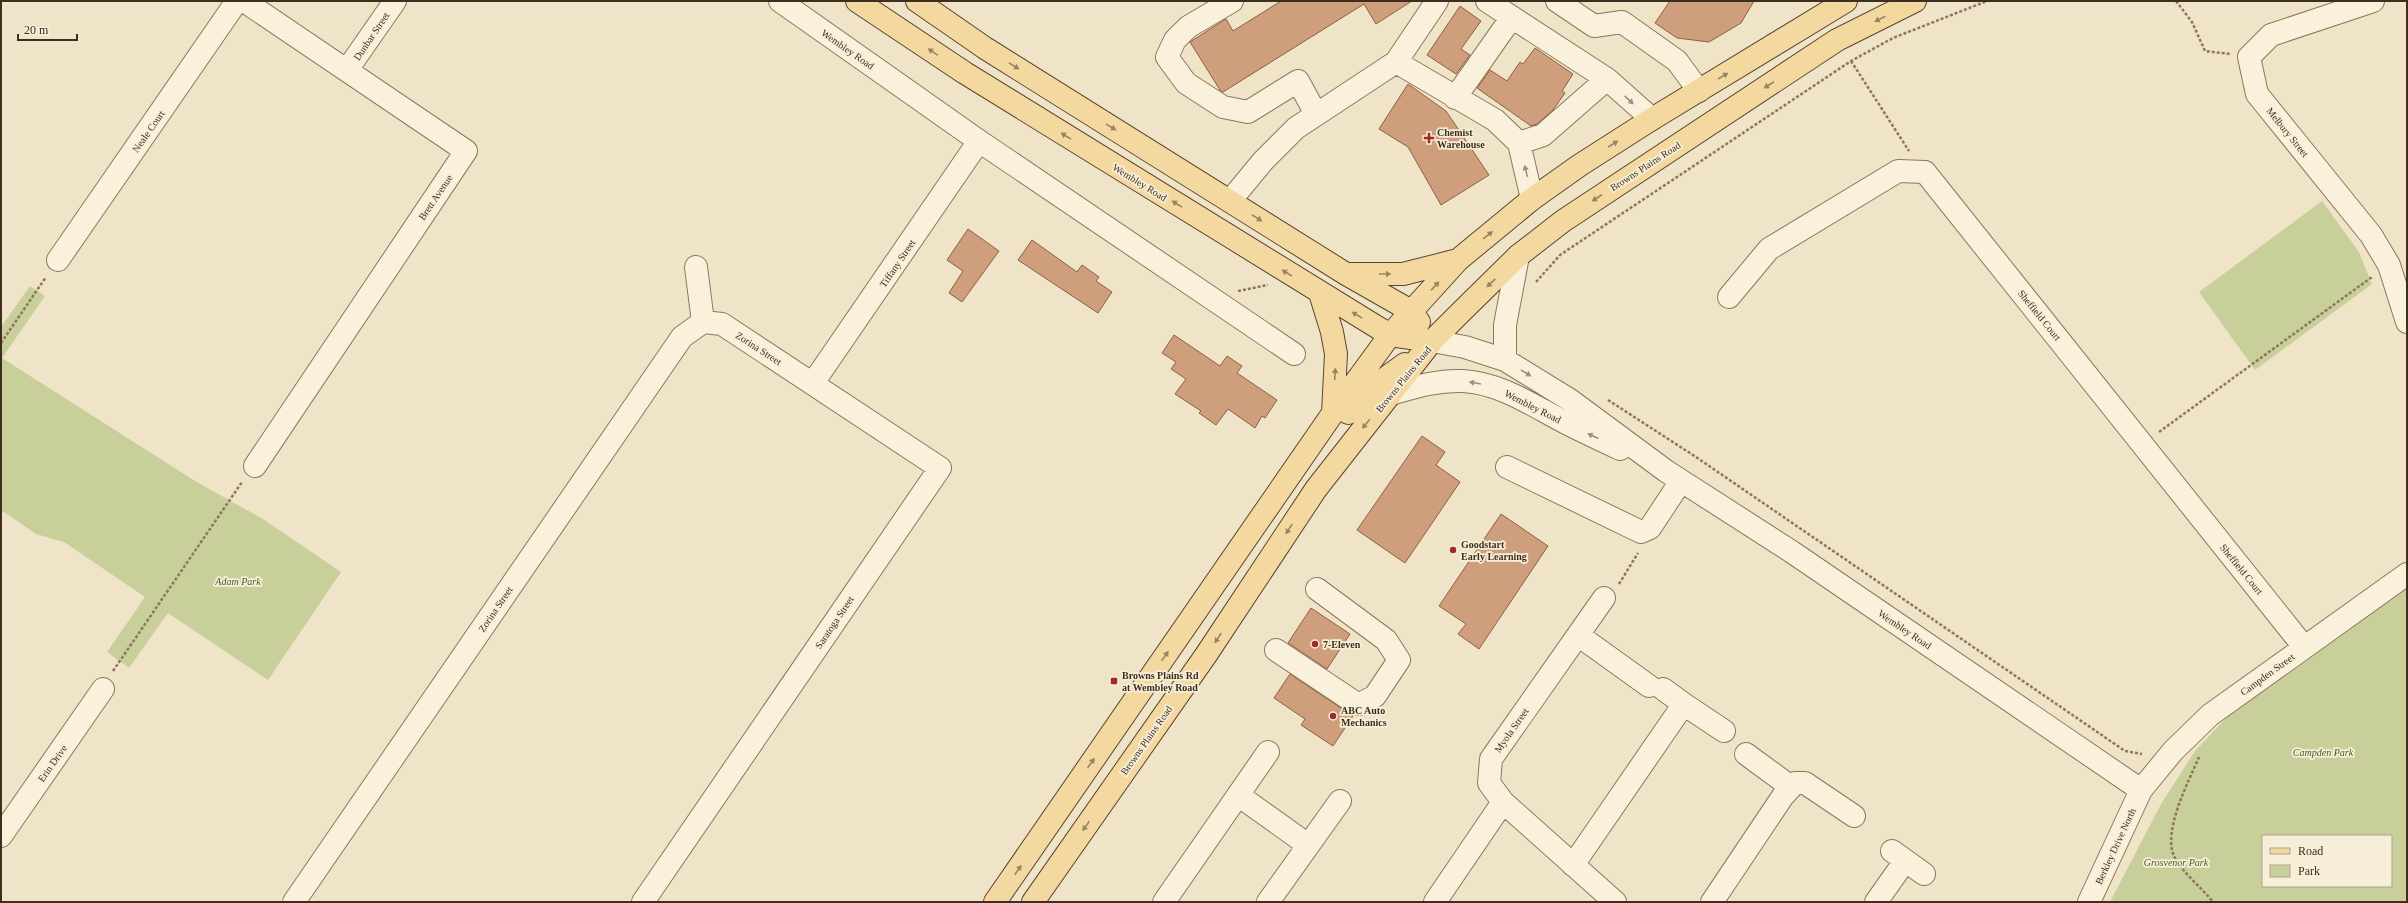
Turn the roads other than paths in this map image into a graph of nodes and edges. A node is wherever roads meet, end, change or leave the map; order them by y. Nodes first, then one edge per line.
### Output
1 (237, 1) edge
2 (244, 1) edge
3 (394, 1) edge
4 (780, 1) edge
5 (857, 1) edge
6 (917, 1) edge
7 (1232, 1) edge
8 (1437, 1) edge
9 (1487, 1) edge
10 (1557, 1) edge
11 (1846, 1) edge
12 (1915, 1) edge
13 (2373, 1) edge
14 (1512, 17) junction
15 (1396, 62) junction
16 (347, 70) junction
17 (1607, 79) junction
18 (1700, 91) junction
19 (1455, 98) junction
20 (1316, 114) junction
21 (1652, 119) junction
22 (979, 141) junction
23 (1519, 143) junction
24 (1532, 199) junction
25 (1230, 201) junction
26 (1518, 256) junction
27 (58, 260) road end
28 (1458, 260) junction
29 (696, 267) dead end
30 (1346, 274) junction
31 (1320, 293) junction
32 (1729, 297) dead end
33 (1411, 311) junction
34 (703, 322) junction
35 (2407, 322) edge
36 (1390, 335) junction
37 (1432, 341) junction
38 (1294, 354) dead end
39 (1505, 360) junction
40 (813, 383) junction
41 (1391, 394) junction
42 (1333, 413) junction
43 (255, 466) road end
44 (1507, 467) dead end
45 (1292, 475) junction
46 (1674, 476) junction
47 (2407, 574) edge
48 (1317, 589) dead end
49 (1604, 598) road end
50 (1578, 635) junction
51 (2304, 647) junction
52 (1276, 650) dead end
53 (103, 689) road end
54 (1688, 707) junction
55 (1724, 731) dead end
56 (1268, 752) dead end
57 (1746, 754) dead end
58 (1792, 787) junction
59 (2141, 790) junction
60 (1238, 795) junction
61 (1340, 801) dead end
62 (1503, 802) junction
63 (1854, 816) dead end
64 (1, 836) edge
65 (1308, 845) junction
66 (1573, 865) junction
67 (1924, 874) dead end
68 (1606, 899) edge
69 (294, 902) edge
70 (642, 902) edge
71 (995, 902) edge
72 (1033, 902) edge
73 (1164, 902) edge
74 (1268, 902) edge
75 (1435, 902) edge
76 (1712, 902) edge
77 (1876, 902) edge
78 (2089, 902) edge

1 - 27 street, Neale Court
2 - 16 street, Brett Avenue
3 - 16 street, Dunbar Street
4 - 22 street, Wembley Road
31 -> 5 main road, Wembley Road
6 -> 25 main road
7 - 20 street
8 - 15 street
9 - 14 street
10 - 18 street
18 -> 11 main road
12 -> 26 main road, Browns Plains Road
13 - 35 street, Melbury Street
14 - 17 street
14 - 19 street
15 - 19 street
15 - 20 street
16 - 43 street, Brett Avenue
17 -> 21 street
17 - 23 street
18 - 21 main road
19 - 23 street
20 - 25 street
24 -> 21 main road
22 - 38 street, Wembley Road
22 - 40 street, Tiffany Street
24 -> 23 street
28 -> 24 main road
25 -> 30 main road
26 -> 37 main road, Browns Plains Road
26 - 39 street
30 -> 28 main road
33 -> 28 main road
29 - 34 street
30 - 33 main road
36 -> 31 main road, Wembley Road
42 -> 31 main road
32 - 51 street, Sheffield Court
33 - 36 main road
33 - 37 main road
34 - 40 street, Zorina Street
34 - 69 street, Zorina Street
36 - 37 main road, Wembley Road
36 - 42 main road
37 - 39 street, Wembley Road
37 - 41 main road, Browns Plains Road
37 - 45 main road
39 -> 46 street, Wembley Road
40 - 70 street, Saratoga Street
46 -> 41 street, Wembley Road
41 -> 72 main road, Browns Plains Road
42 - 45 main road
44 - 46 street
71 -> 45 main road
46 - 59 street, Wembley Road
47 - 51 street, Campden Street
48 - 52 street
49 - 50 street, Myola Street
50 - 54 street
50 - 62 street, Myola Street
51 - 59 street, Campden Street
53 - 64 street, Erin Drive
54 - 55 street
54 - 66 street
56 - 60 street
57 - 58 street
58 - 63 street
58 - 76 street
59 - 78 street, Berkley Drive North
60 - 65 street
60 - 73 street
61 - 65 street
62 - 66 street, Myola Street
62 - 75 street
65 - 74 street
66 - 68 street, Myola Street
67 - 77 street

